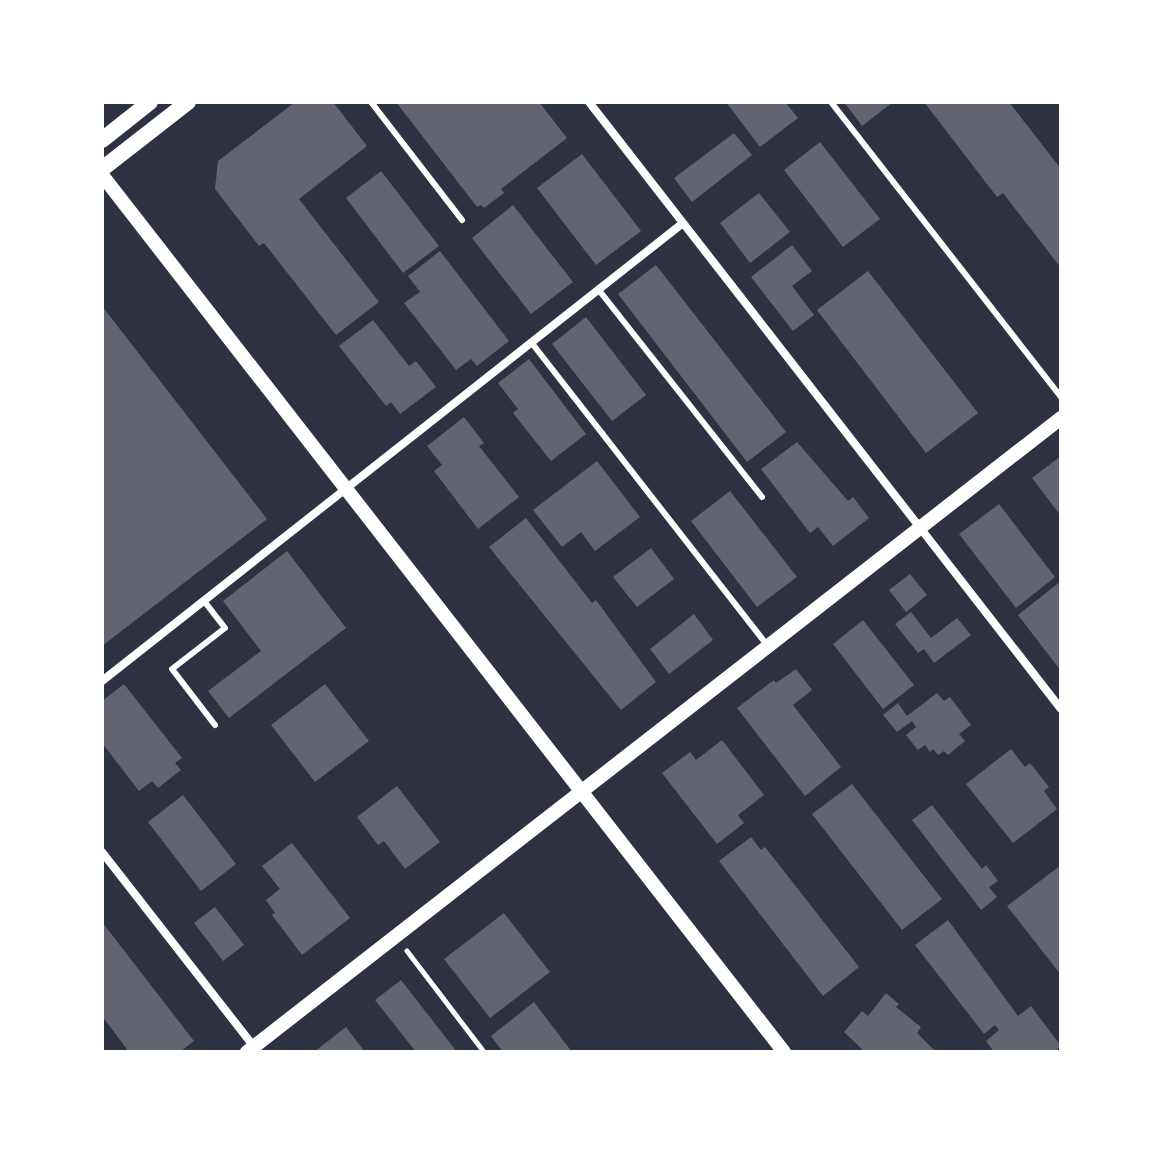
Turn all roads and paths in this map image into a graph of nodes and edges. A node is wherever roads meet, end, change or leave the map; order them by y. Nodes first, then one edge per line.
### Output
1 (150, 102) edge
2 (188, 102) edge
3 (371, 102) edge
4 (589, 102) edge
5 (831, 102) edge
6 (102, 140) edge
7 (102, 172) edge
8 (462, 220) dead end
9 (683, 223) junction
10 (598, 289) junction
11 (531, 342) junction
12 (1061, 397) edge
13 (1061, 418) edge
14 (346, 490) junction
15 (762, 497) dead end
16 (920, 528) junction
17 (204, 601) junction
18 (768, 646) junction
19 (102, 681) edge
20 (1061, 709) edge
21 (215, 725) dead end
22 (581, 791) junction
23 (102, 852) edge
24 (395, 936) junction
25 (253, 1050) edge
26 (484, 1052) edge
27 (784, 1052) edge

1 - 6 main road
2 - 7 main road
3 - 8 lane
4 - 9 street
5 - 12 lane
7 - 14 street
9 - 10 street
9 - 16 street
10 - 11 street
10 - 15 lane
11 - 14 street
11 - 18 lane
13 - 16 street
14 - 17 street
14 - 22 street
16 - 18 street
16 - 20 street
17 - 19 street
17 - 21 lane
18 - 22 street
22 - 24 street
22 - 27 street
23 - 25 street
24 - 25 street
24 - 26 path

